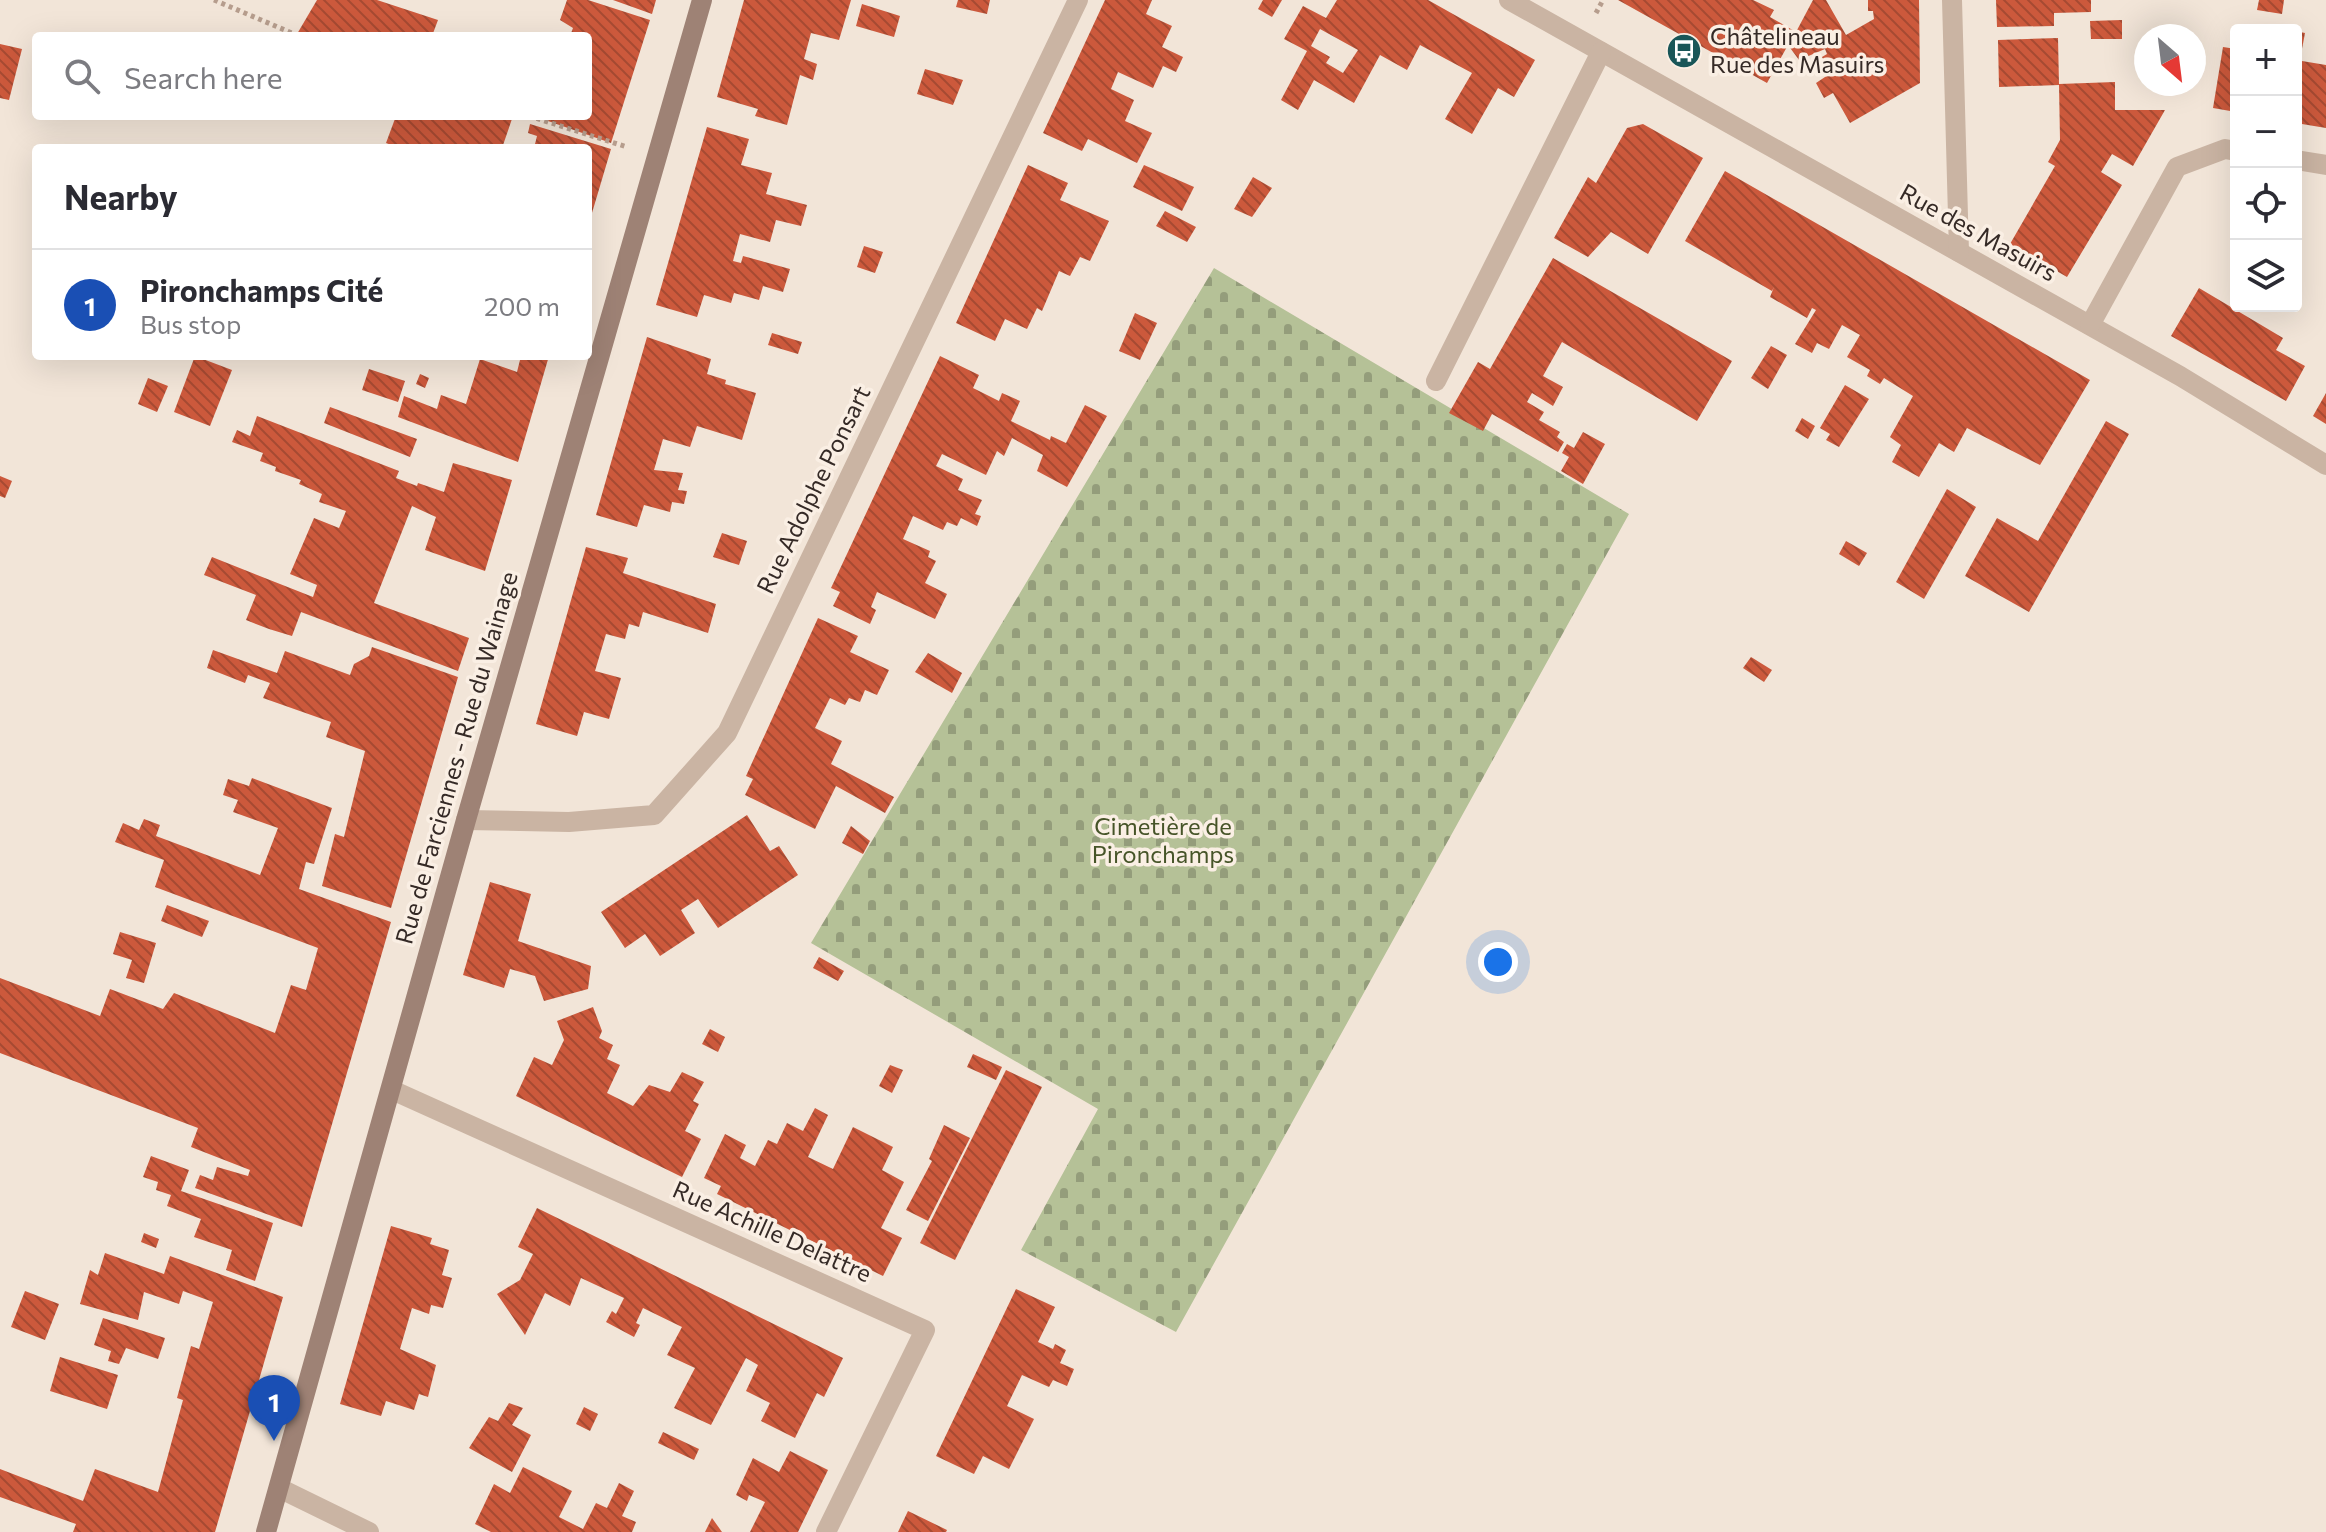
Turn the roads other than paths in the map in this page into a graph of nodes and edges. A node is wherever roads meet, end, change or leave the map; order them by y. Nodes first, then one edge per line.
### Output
1 (702, 0) edge
2 (1078, 0) edge
3 (1509, 0) edge
4 (1952, 0) edge
5 (1601, 52) junction
6 (2230, 150) edge
7 (2302, 161) edge
8 (2326, 165) edge
9 (1959, 252) junction
10 (2090, 325) junction
11 (1436, 381) dead end
12 (2326, 465) edge
13 (466, 820) junction
14 (392, 1090) junction
15 (279, 1488) junction
16 (266, 1532) edge
17 (369, 1532) edge
18 (826, 1532) edge

1 - 13 street, Rue de Farciennes - Rue du Wainage
2 - 13 street, Rue Adolphe Ponsart
3 - 5 street, Rue des Masuirs
4 - 9 street
5 - 9 street, Rue des Masuirs
5 - 11 street
6 - 10 street
7 - 8 street
9 - 10 street, Rue des Masuirs
10 - 12 street, Rue des Masuirs
13 - 14 street, Rue de Farciennes - Rue du Wainage
14 - 15 street, Rue de Farciennes - Rue du Wainage
14 - 18 street, Rue Achille Delattre
15 - 16 street, Rue de Farciennes - Rue du Wainage
15 - 17 street

